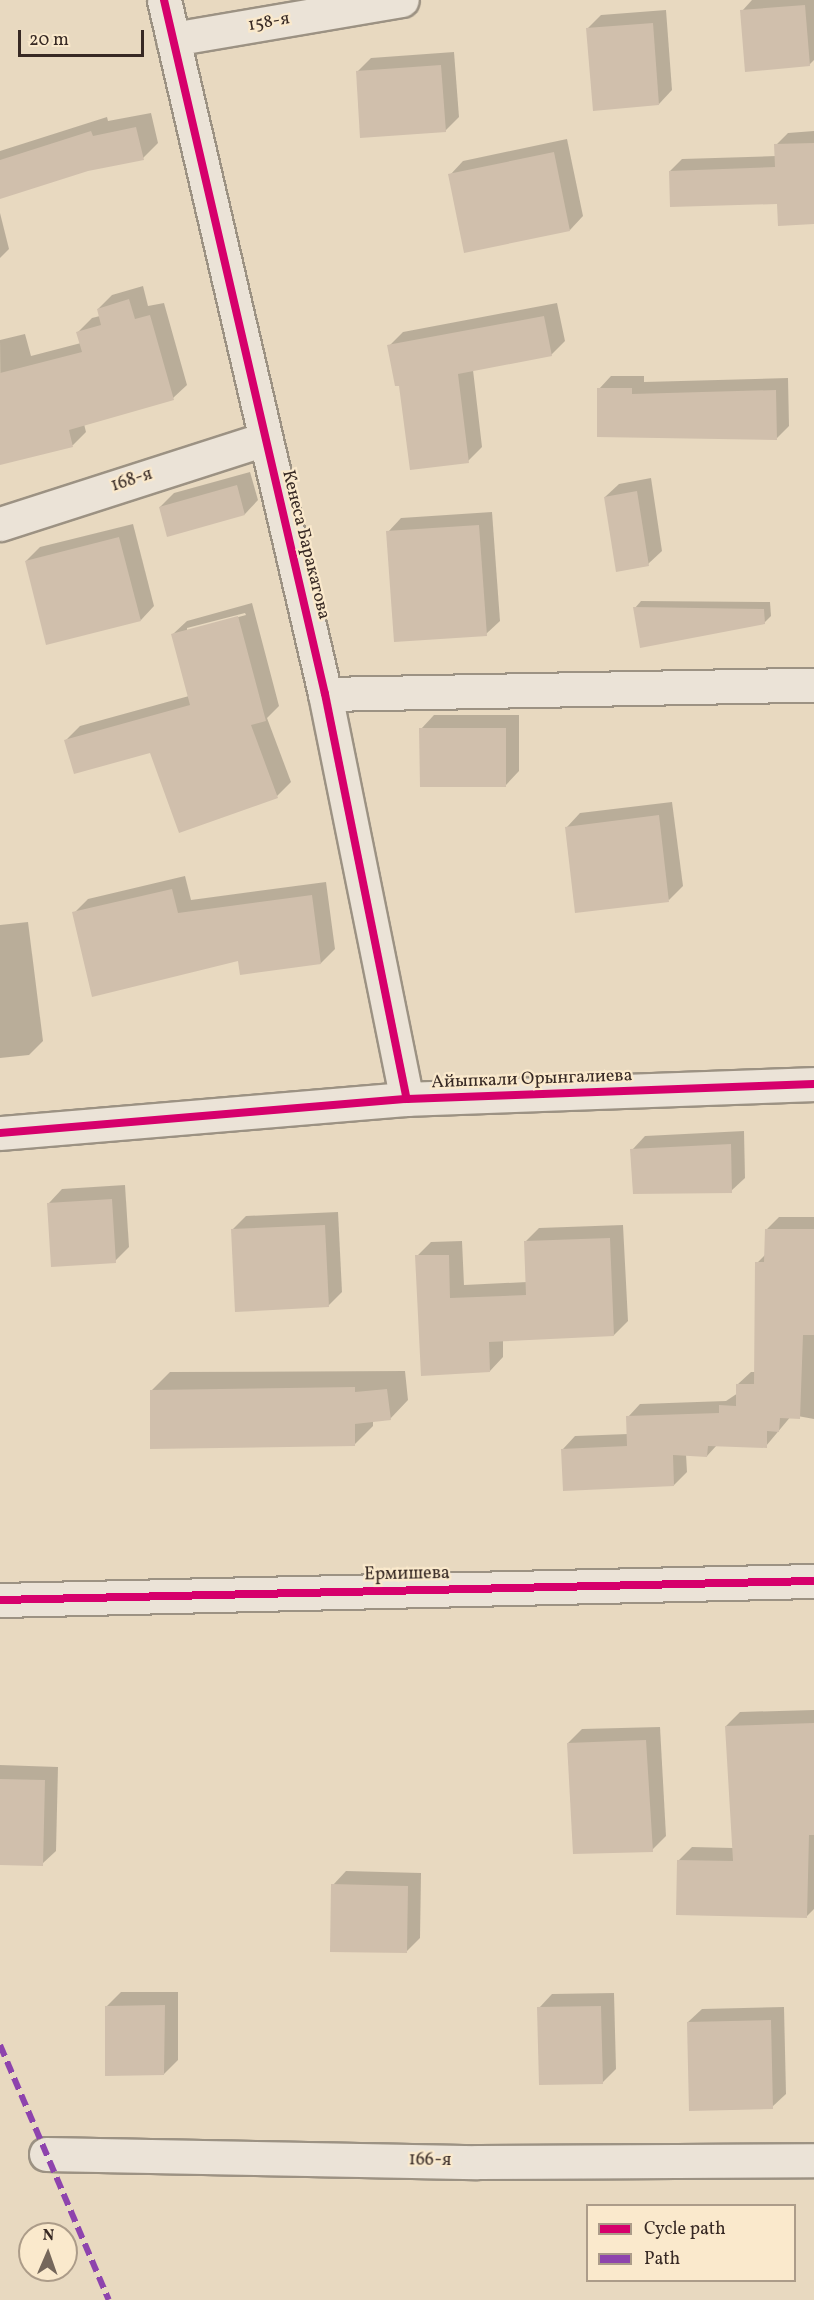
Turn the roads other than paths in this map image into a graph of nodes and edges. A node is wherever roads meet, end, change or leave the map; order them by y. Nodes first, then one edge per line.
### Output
1 (164, 0) edge
2 (402, 0) edge
3 (173, 39) junction
4 (264, 439) junction
5 (0, 524) edge
6 (814, 685) edge
7 (325, 694) junction
8 (814, 1084) edge
9 (407, 1100) junction
10 (0, 1133) edge
11 (814, 1581) edge
12 (0, 1600) edge
13 (45, 2154) dead end
14 (814, 2160) edge

1 - 3 street, Кенеса Баракатова
2 - 3 street, 158-я
3 - 4 street, Кенеса Баракатова
4 - 5 street, 168-я
4 - 7 street, Кенеса Баракатова
6 - 7 street
7 - 9 street, Кенеса Баракатова
8 - 9 street, Айыпкали Орынгалиева
9 - 10 street, Айыпкали Орынгалиева
11 - 12 street, Ермишева
13 - 14 street, 166-я

